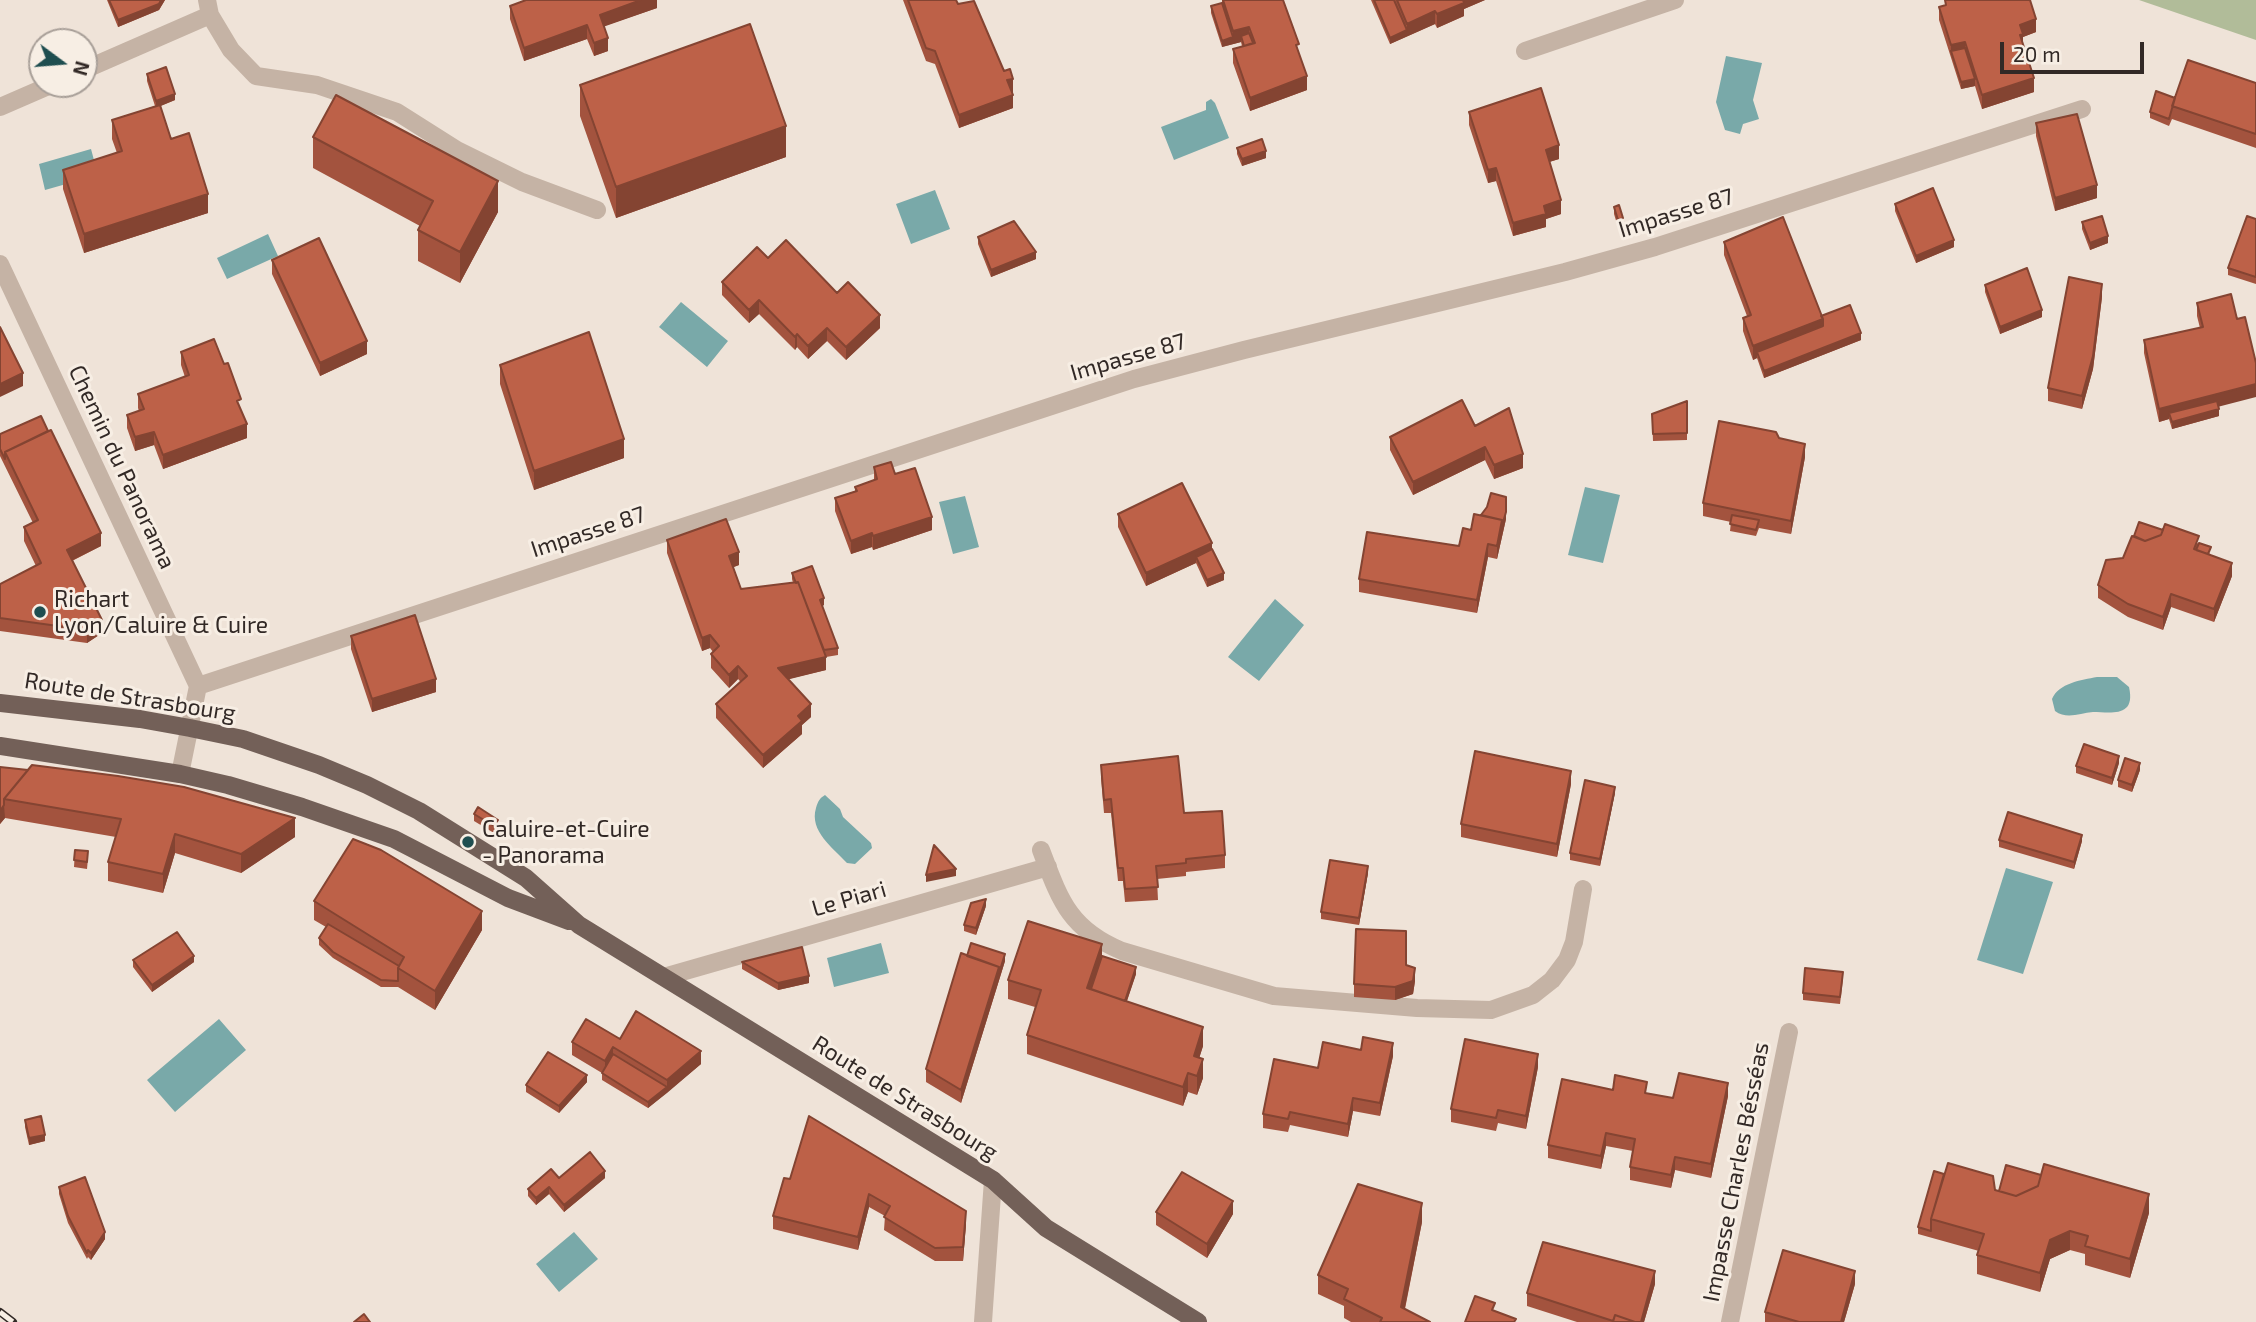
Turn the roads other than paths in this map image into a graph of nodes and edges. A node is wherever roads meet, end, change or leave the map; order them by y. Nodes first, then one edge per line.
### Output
1 (1675, 0) edge
2 (208, 7) edge
3 (1525, 51) dead end
4 (98, 63) edge
5 (28, 95) edge
6 (0, 107) edge
7 (2082, 109) dead end
8 (597, 210) dead end
9 (0, 264) edge
10 (198, 686) junction
11 (0, 703) edge
12 (190, 728) junction
13 (0, 746) edge
14 (180, 774) junction
15 (1041, 850) dead end
16 (1048, 867) junction
17 (1583, 889) dead end
18 (579, 925) junction
19 (664, 977) junction
20 (1789, 1032) dead end
21 (993, 1181) junction
22 (984, 1322) edge
23 (1198, 1322) edge
24 (1730, 1322) edge

1 - 3 street
2 - 4 street
2 - 8 street
5 - 6 street
7 - 10 street, Impasse 87
9 - 10 street, Chemin du Panorama
10 - 12 street
11 - 12 main road, Route de Strasbourg
12 - 14 street
12 - 18 main road, Route de Strasbourg
13 - 14 main road, Route de Strasbourg
14 - 18 main road, Route de Strasbourg
15 - 16 street
16 - 17 street
16 - 19 street, Le Piari
18 - 19 main road, Route de Strasbourg
19 - 21 main road, Route de Strasbourg
20 - 24 street, Impasse Charles Bésséas
21 - 22 street
21 - 23 main road, Route de Strasbourg

